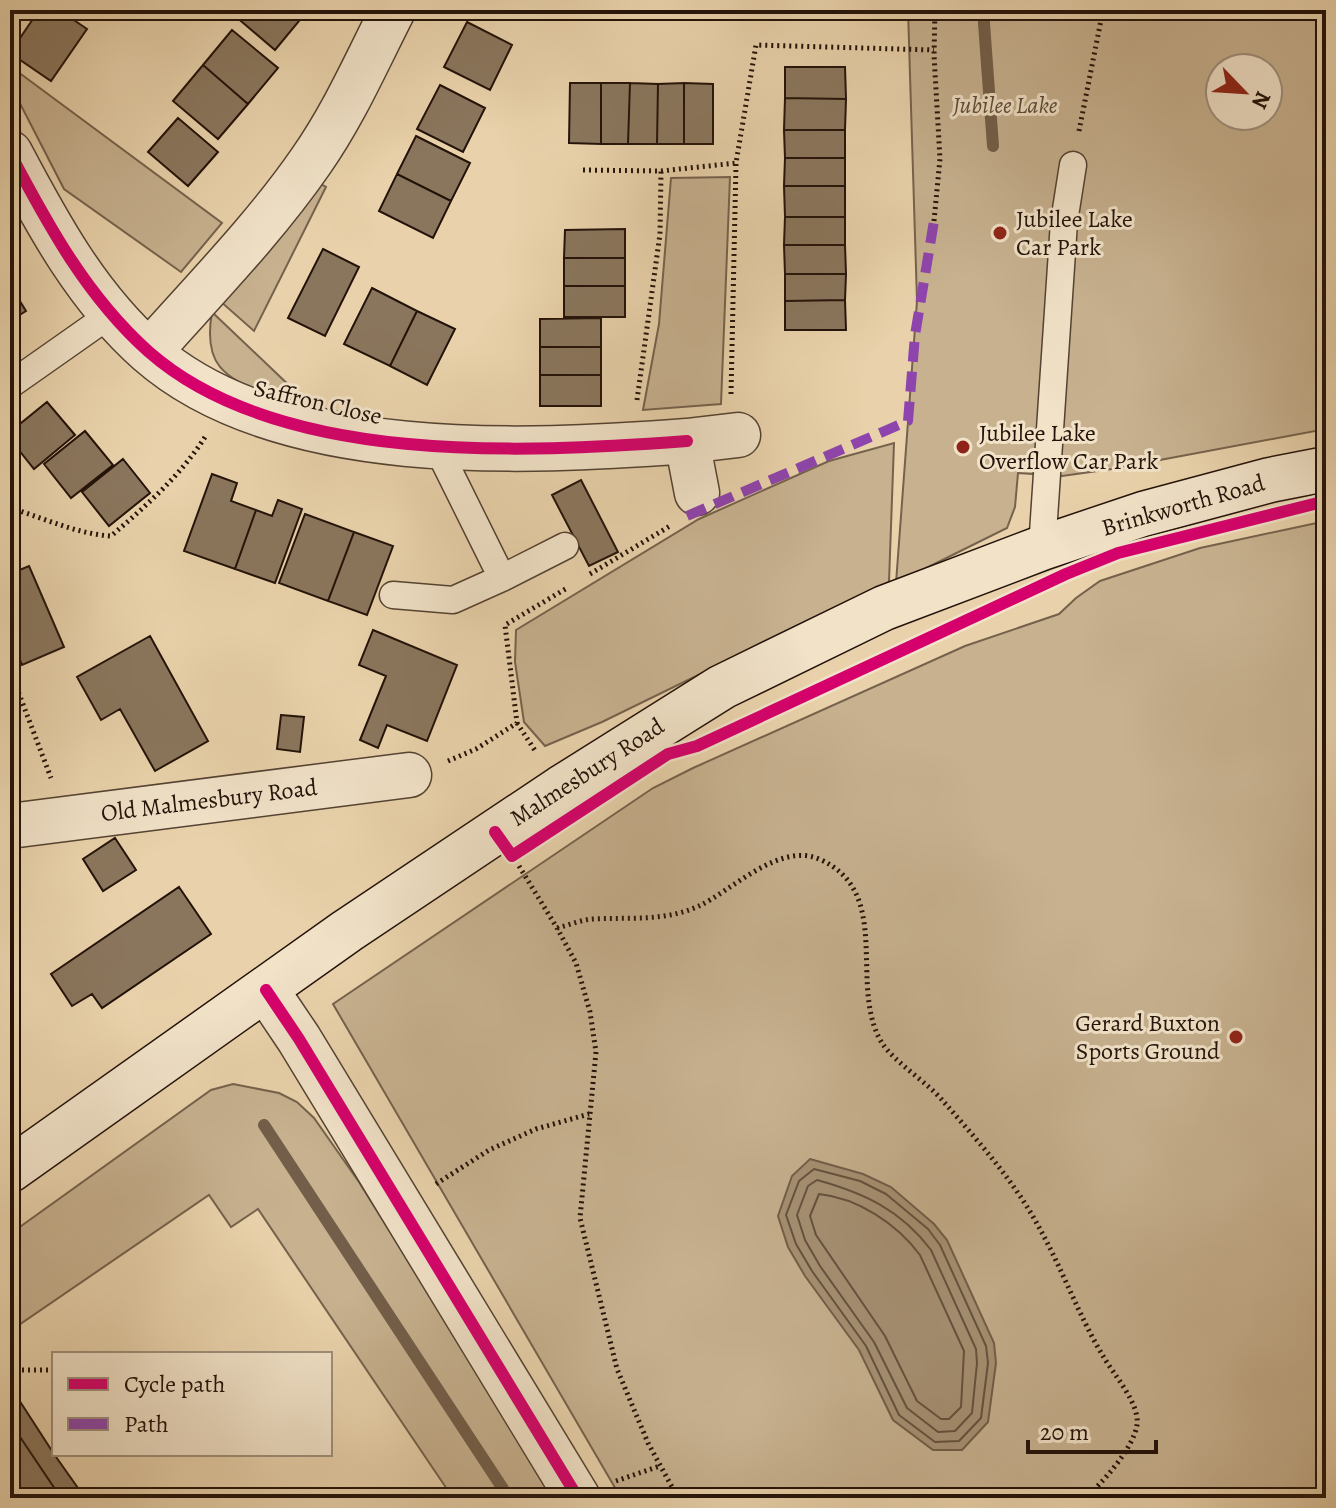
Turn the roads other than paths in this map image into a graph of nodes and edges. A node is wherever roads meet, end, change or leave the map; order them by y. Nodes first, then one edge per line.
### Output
1 (393, 10) edge
2 (10, 153) edge
3 (1073, 165) road end
4 (111, 314) junction
5 (149, 352) junction
6 (10, 385) edge
7 (738, 435) road end
8 (687, 441) junction
9 (437, 447) junction
10 (1326, 469) edge
11 (697, 493) road end
12 (565, 546) dead end
13 (1042, 548) junction
14 (502, 578) junction
15 (393, 595) dead end
16 (409, 775) road end
17 (10, 826) edge
18 (266, 990) junction
19 (10, 1170) edge
20 (578, 1498) edge

1 - 5 street
2 - 4 street, Saffron Close
3 - 13 lane
4 - 5 street, Saffron Close
4 - 6 lane
5 - 9 street, Saffron Close
7 - 8 street, Saffron Close
8 - 9 street, Saffron Close
8 - 11 street
9 - 14 lane
10 - 13 street, Brinkworth Road
12 - 14 lane
13 - 18 street, Malmesbury Road
14 - 15 lane
16 - 17 street, Old Malmesbury Road
18 - 19 street, Malmesbury Road
18 - 20 street

